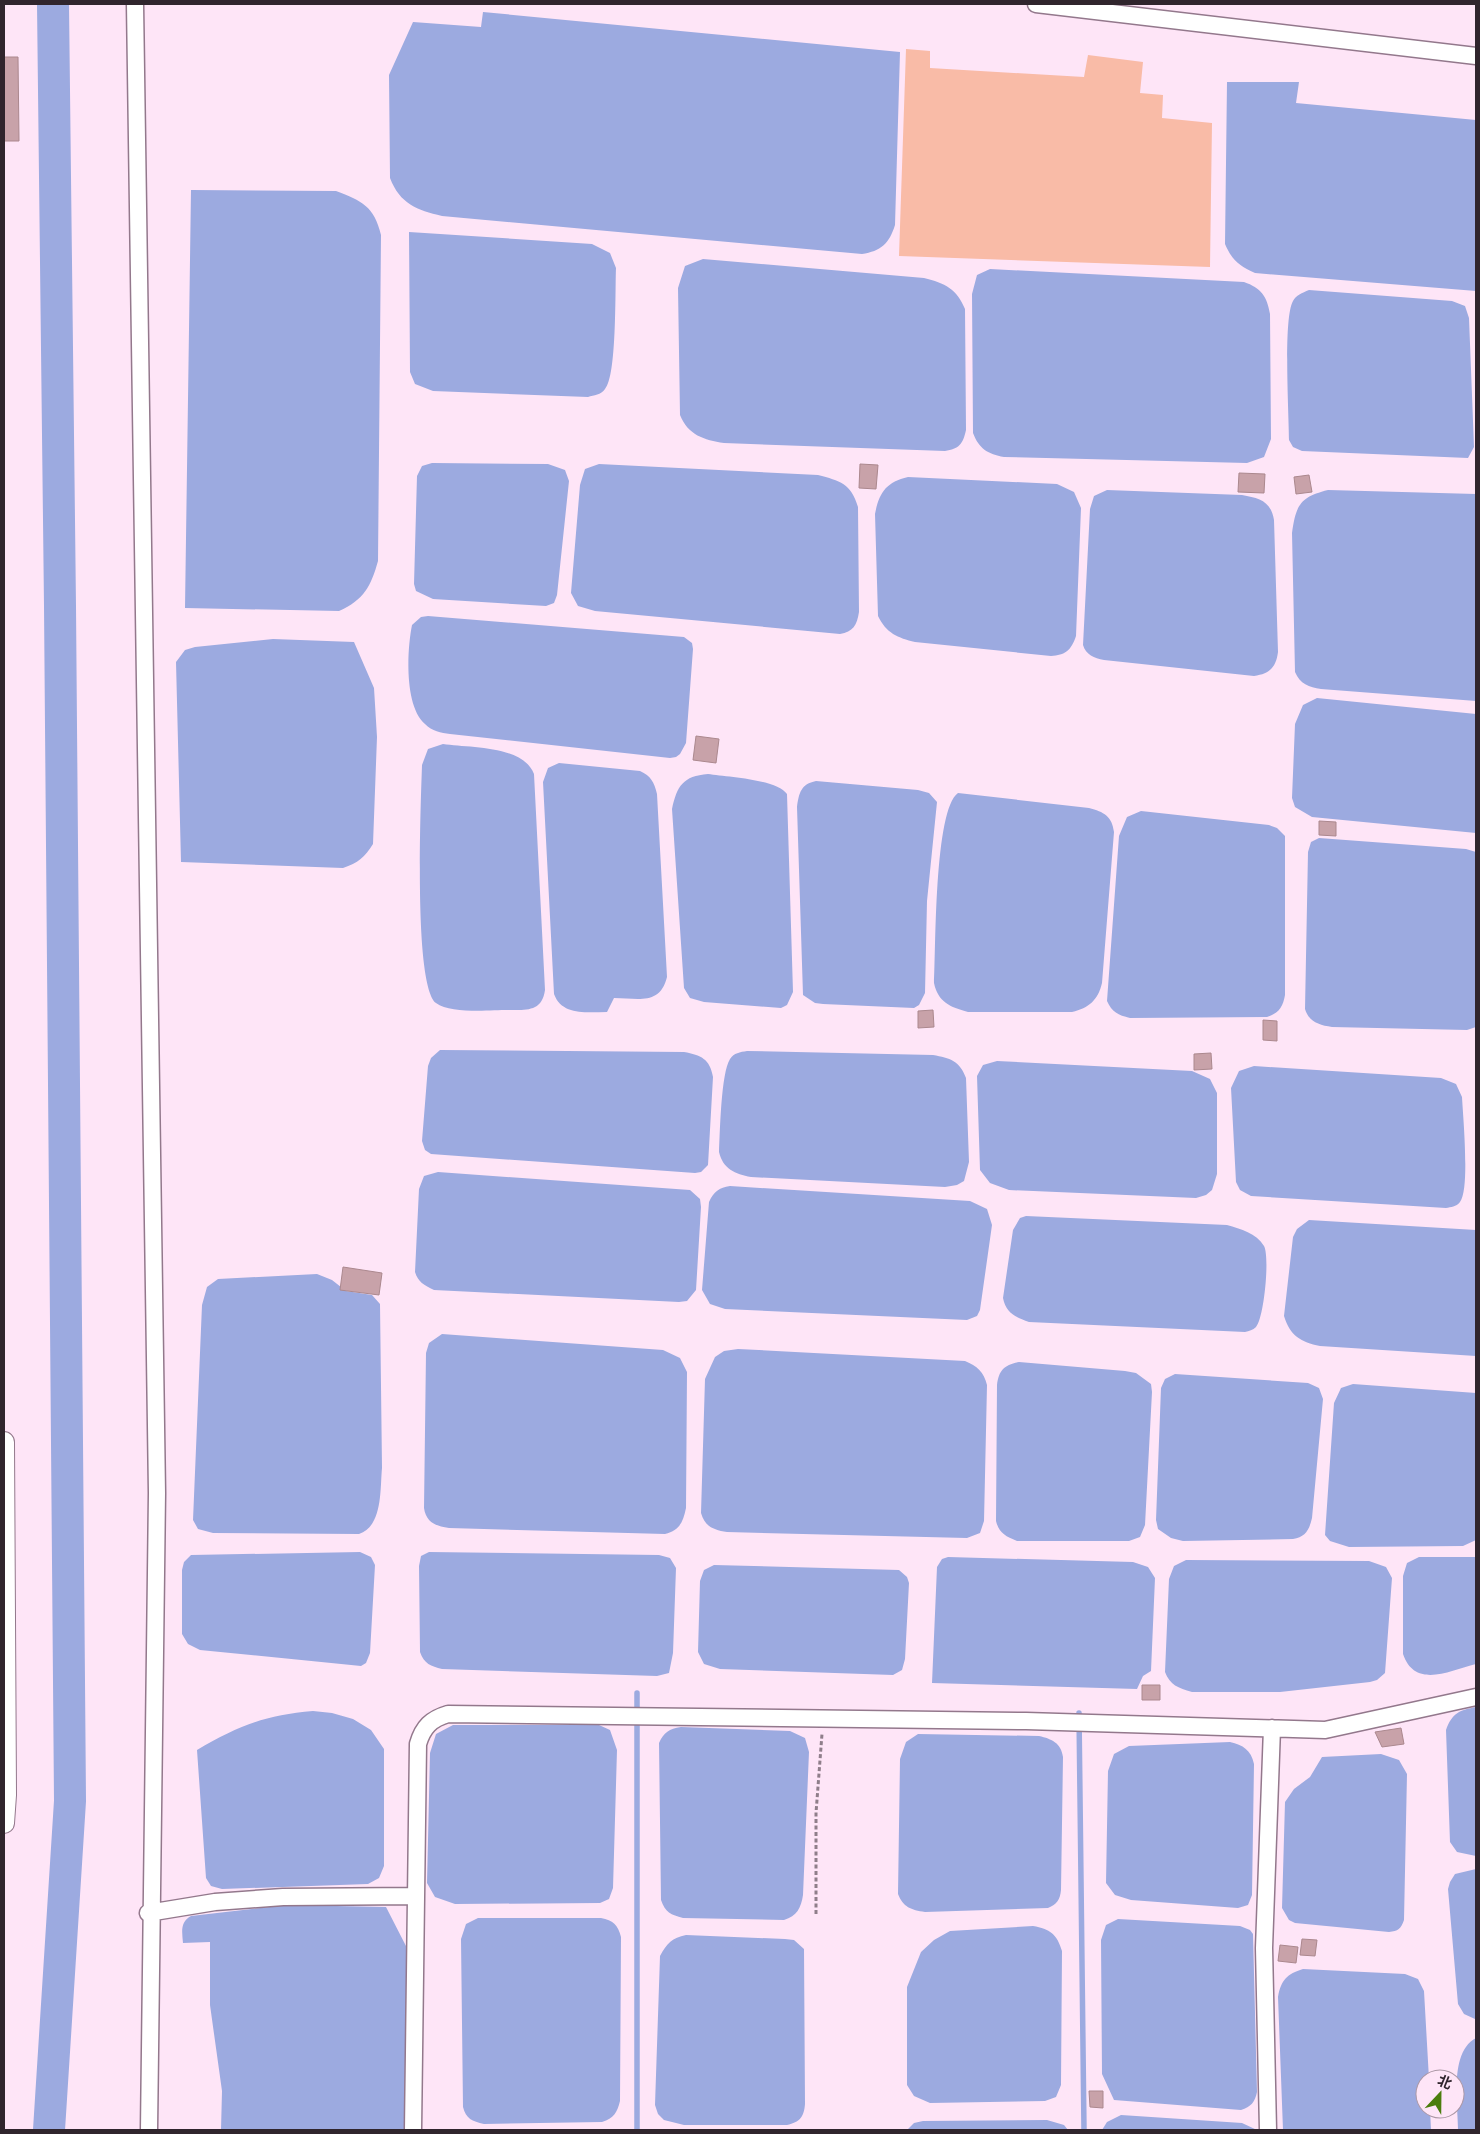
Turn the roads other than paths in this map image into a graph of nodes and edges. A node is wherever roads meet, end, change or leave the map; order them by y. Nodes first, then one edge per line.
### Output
1 (134, 4) edge
2 (1036, 4) edge
3 (1476, 56) edge
4 (4, 1442) edge
5 (1476, 1697) edge
6 (1272, 1728) junction
7 (4, 1823) edge
8 (416, 1896) junction
9 (148, 1913) dead end
10 (149, 2130) edge
11 (413, 2130) edge
12 (1268, 2130) edge

1 - 10 street
2 - 3 street
4 - 7 street
5 - 6 street
6 - 8 street
6 - 12 street
8 - 9 street
8 - 11 street

